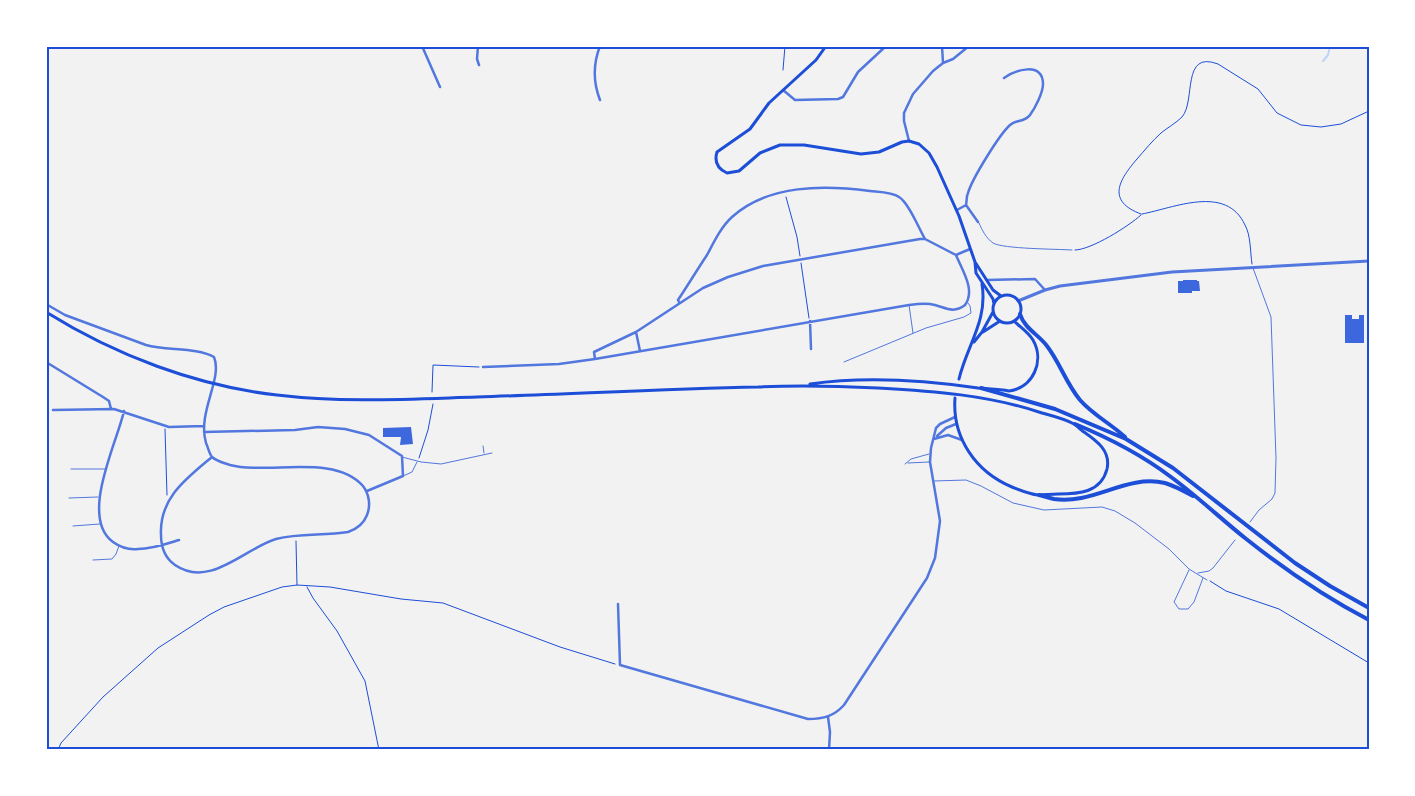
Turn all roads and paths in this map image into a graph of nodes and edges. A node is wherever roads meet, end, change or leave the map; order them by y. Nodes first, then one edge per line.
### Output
1 (422, 46) edge
2 (478, 46) edge
3 (600, 46) edge
4 (786, 46) edge
5 (826, 46) edge
6 (886, 46) edge
7 (942, 46) edge
8 (969, 46) edge
9 (943, 63) junction
10 (479, 65) dead end
11 (783, 70) dead end
12 (1004, 78) dead end
13 (440, 87) dead end
14 (782, 89) junction
15 (600, 100) dead end
16 (1369, 111) edge
17 (909, 141) junction
18 (786, 196) dead end
19 (966, 205) junction
20 (957, 210) junction
21 (1141, 214) junction
22 (978, 222) joint
23 (925, 239) junction
24 (970, 250) junction
25 (1072, 250) joint
26 (956, 255) junction
27 (801, 259) junction
28 (1369, 261) edge
29 (974, 262) junction
30 (1253, 267) junction
31 (987, 280) junction
32 (982, 284) junction
33 (1045, 290) junction
34 (1001, 296) junction
35 (1018, 301) junction
36 (680, 303) junction
37 (967, 303) junction
38 (46, 304) edge
39 (994, 304) junction
40 (910, 305) junction
41 (993, 311) junction
42 (46, 312) edge
43 (1020, 314) junction
44 (810, 321) junction
45 (1000, 321) junction
46 (1014, 321) junction
47 (636, 332) junction
48 (982, 332) junction
49 (913, 334) junction
50 (972, 343) junction
51 (811, 349) dead end
52 (640, 351) junction
53 (595, 359) junction
54 (46, 362) edge
55 (844, 362) dead end
56 (483, 367) joint
57 (959, 380) dead end
58 (213, 383) junction
59 (802, 385) junction
60 (981, 388) junction
61 (432, 392) dead end
62 (955, 398) dead end
63 (433, 404) dead end
64 (110, 409) junction
65 (53, 410) dead end
66 (124, 411) junction
67 (955, 417) junction
68 (956, 424) junction
69 (1075, 424) junction
70 (165, 426) junction
71 (204, 426) junction
72 (204, 432) junction
73 (934, 439) junction
74 (1126, 439) junction
75 (962, 440) junction
76 (483, 446) dead end
77 (492, 453) dead end
78 (484, 454) junction
79 (930, 454) junction
80 (402, 456) junction
81 (212, 457) junction
82 (418, 461) junction
83 (930, 462) junction
84 (72, 469) dead end
85 (106, 469) junction
86 (403, 476) junction
87 (934, 480) junction
88 (367, 491) junction
89 (1039, 495) junction
90 (100, 497) junction
91 (69, 498) dead end
92 (1195, 498) junction
93 (168, 501) junction
94 (1250, 522) dead end
95 (100, 524) junction
96 (73, 526) dead end
97 (296, 536) junction
98 (180, 540) dead end
99 (1235, 540) dead end
100 (162, 545) junction
101 (119, 546) junction
102 (93, 560) dead end
103 (1189, 569) junction
104 (1197, 573) junction
105 (1204, 577) junction
106 (1208, 580) joint
107 (297, 585) junction
108 (307, 586) junction
109 (618, 604) dead end
110 (1369, 608) edge
111 (1369, 620) edge
112 (1369, 663) edge
113 (620, 665) junction
114 (828, 717) junction
115 (58, 750) edge
116 (379, 750) edge
117 (829, 750) edge

1 - 13 street
2 - 10 street
3 - 15 street
4 - 11 path
5 - 14 main road
6 - 14 street
7 - 9 street
8 - 9 street
9 - 17 street
12 - 19 street
14 - 17 main road
16 - 21 path
17 - 20 main road
18 - 27 path
19 - 20 street
19 - 22 street
20 - 24 main road
21 - 25 path
21 - 30 path
22 - 25 lane
23 - 26 street
23 - 27 street
23 - 36 street
24 - 26 street
24 - 29 main road
26 - 37 street
27 - 36 street
27 - 44 path
28 - 30 street
29 - 31 main road
29 - 32 main road
30 - 33 street
30 - 94 lane
31 - 33 street
31 - 34 main road
32 - 39 main road
32 - 50 main road
33 - 35 street
34 - 35 main road
34 - 39 main road
35 - 43 main road
36 - 47 street
37 - 40 street
37 - 49 lane
38 - 58 street
39 - 41 main road
40 - 44 street
40 - 49 lane
41 - 45 main road
41 - 48 main road
42 - 58 main road
43 - 46 main road
43 - 74 highway
44 - 51 street
44 - 52 street
45 - 46 main road
45 - 48 main road
46 - 60 main road
47 - 52 street
47 - 53 street
48 - 50 main road
49 - 55 lane
50 - 57 main road
52 - 53 street
53 - 56 street
54 - 64 street
56 - 61 path
58 - 59 main road
58 - 71 street
59 - 60 main road
59 - 69 main road
60 - 74 highway
62 - 67 main road
63 - 82 path
64 - 65 street
64 - 66 street
66 - 70 street
66 - 85 street
67 - 68 main road
67 - 73 street
68 - 73 street
68 - 75 main road
69 - 89 main road
69 - 92 highway
70 - 71 street
70 - 93 path
71 - 72 street
72 - 80 street
72 - 81 street
73 - 75 street
73 - 79 street
74 - 110 highway
75 - 89 main road
76 - 78 lane
77 - 78 lane
78 - 82 lane
79 - 83 street
79 - 83 lane
80 - 82 lane
80 - 86 street
81 - 88 street
81 - 93 street
82 - 86 lane
83 - 87 street
84 - 85 lane
85 - 90 street
86 - 88 street
87 - 103 lane
87 - 114 street
88 - 97 street
89 - 92 highway
90 - 91 lane
90 - 95 street
92 - 111 highway
93 - 100 street
95 - 96 lane
95 - 101 street
97 - 100 street
97 - 107 path
98 - 100 street
99 - 104 lane
100 - 101 street
101 - 102 lane
103 - 104 lane
103 - 105 lane
104 - 105 lane
105 - 106 lane
106 - 112 path
107 - 108 path
107 - 115 path
108 - 113 path
108 - 116 path
109 - 113 street
113 - 114 street
114 - 117 street

